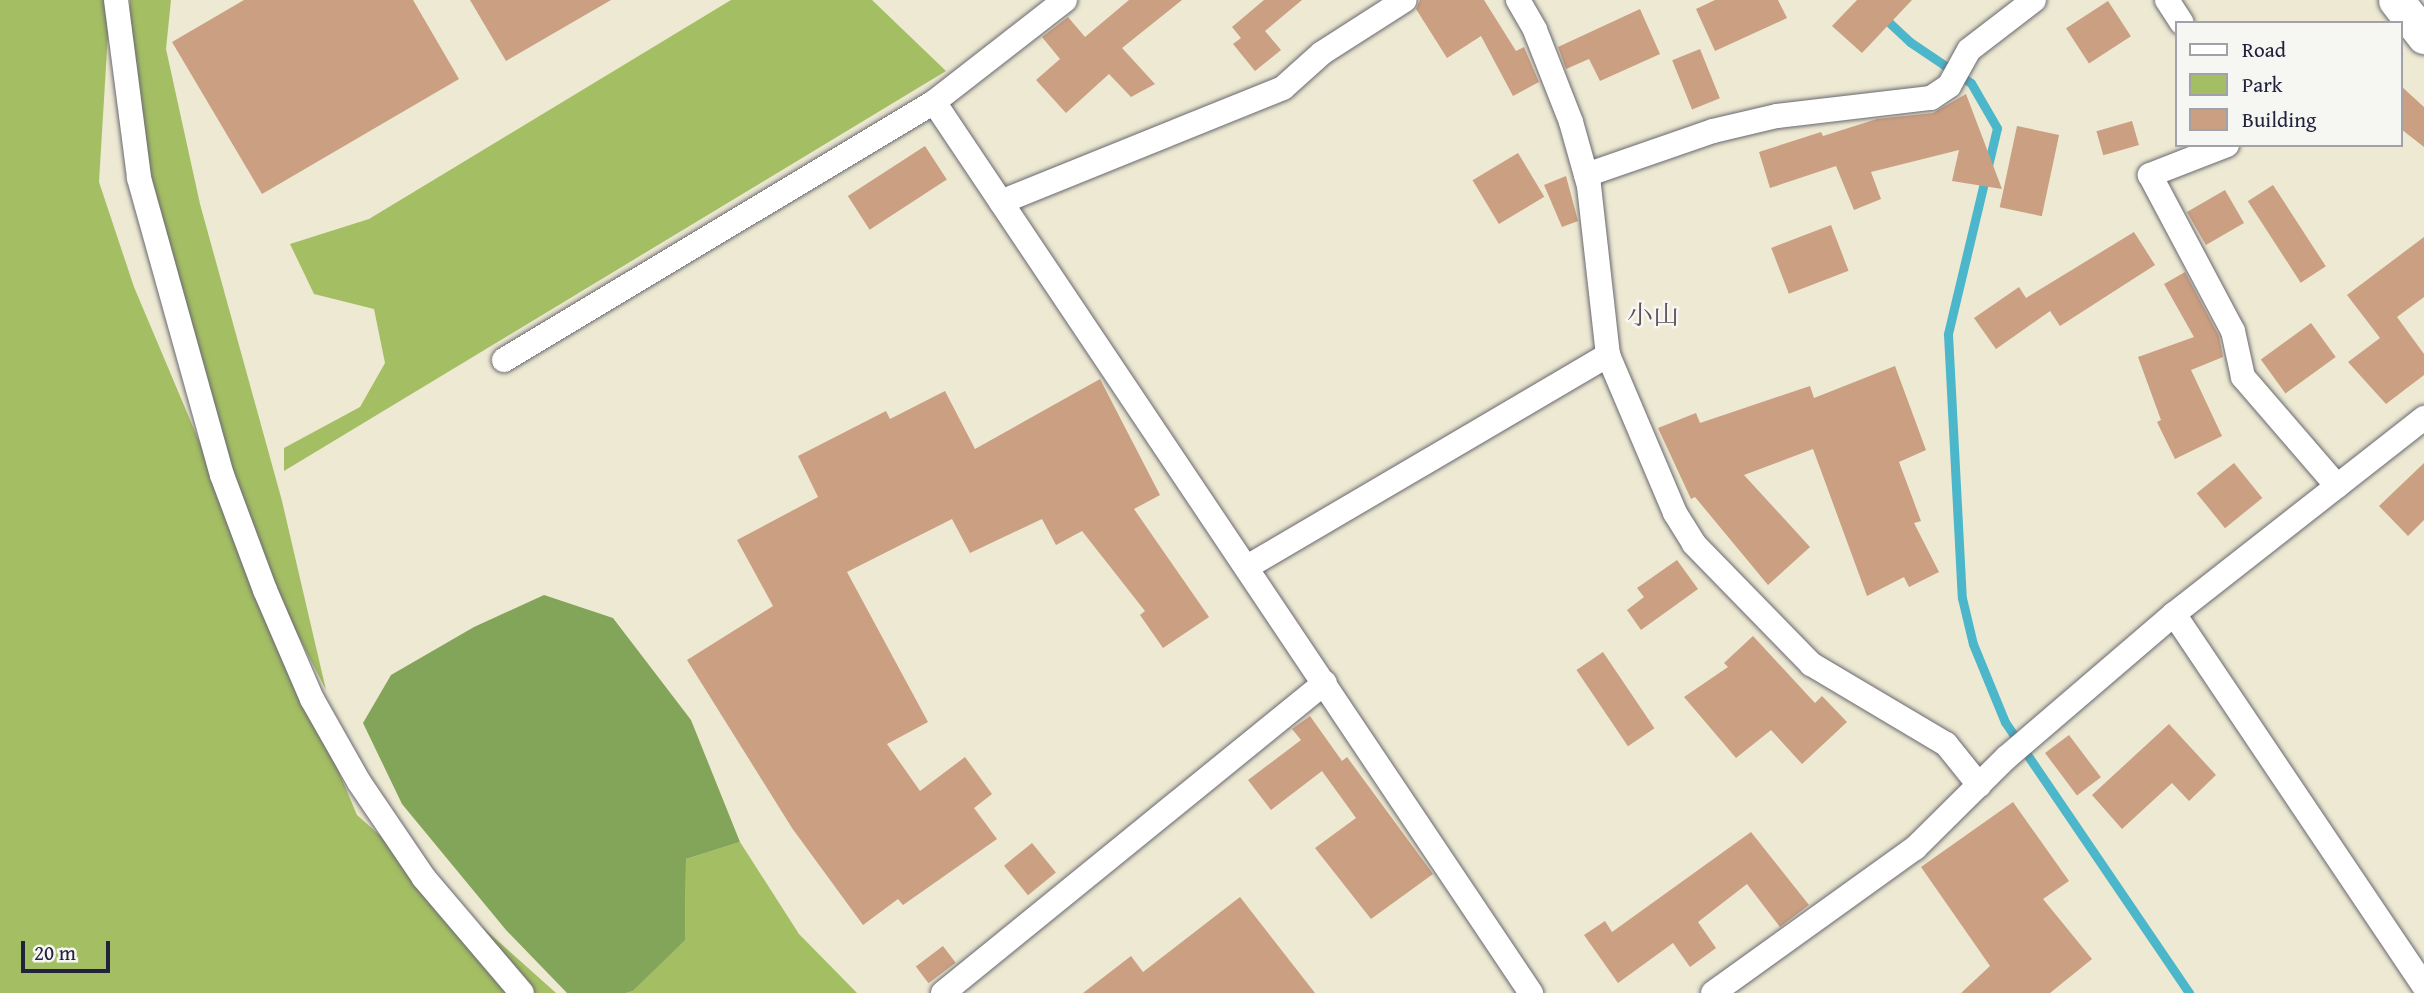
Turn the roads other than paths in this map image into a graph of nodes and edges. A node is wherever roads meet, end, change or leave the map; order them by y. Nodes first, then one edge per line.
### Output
1 (116, 0) edge
2 (1065, 0) edge
3 (1405, 0) edge
4 (1518, 0) edge
5 (2034, 0) edge
6 (2167, 0) edge
7 (2181, 21) edge
8 (934, 102) junction
9 (2222, 147) edge
10 (1586, 176) junction
11 (1001, 202) junction
12 (1608, 355) junction
13 (504, 360) dead end
14 (2424, 419) edge
15 (2337, 486) junction
16 (1247, 567) junction
17 (2174, 614) junction
18 (1325, 684) junction
19 (1979, 785) junction
20 (2424, 986) edge
21 (522, 993) edge
22 (943, 993) edge
23 (1531, 993) edge
24 (1713, 993) edge

1 - 21 street
2 - 8 street
3 - 11 street
4 - 10 street
5 - 10 street
6 - 7 street
8 - 11 street
8 - 13 street
9 - 15 street
10 - 12 street
11 - 16 street
12 - 16 street
12 - 19 street
14 - 15 street
15 - 17 street
16 - 18 street
17 - 19 street
17 - 20 street
18 - 22 street
18 - 23 street
19 - 24 street

